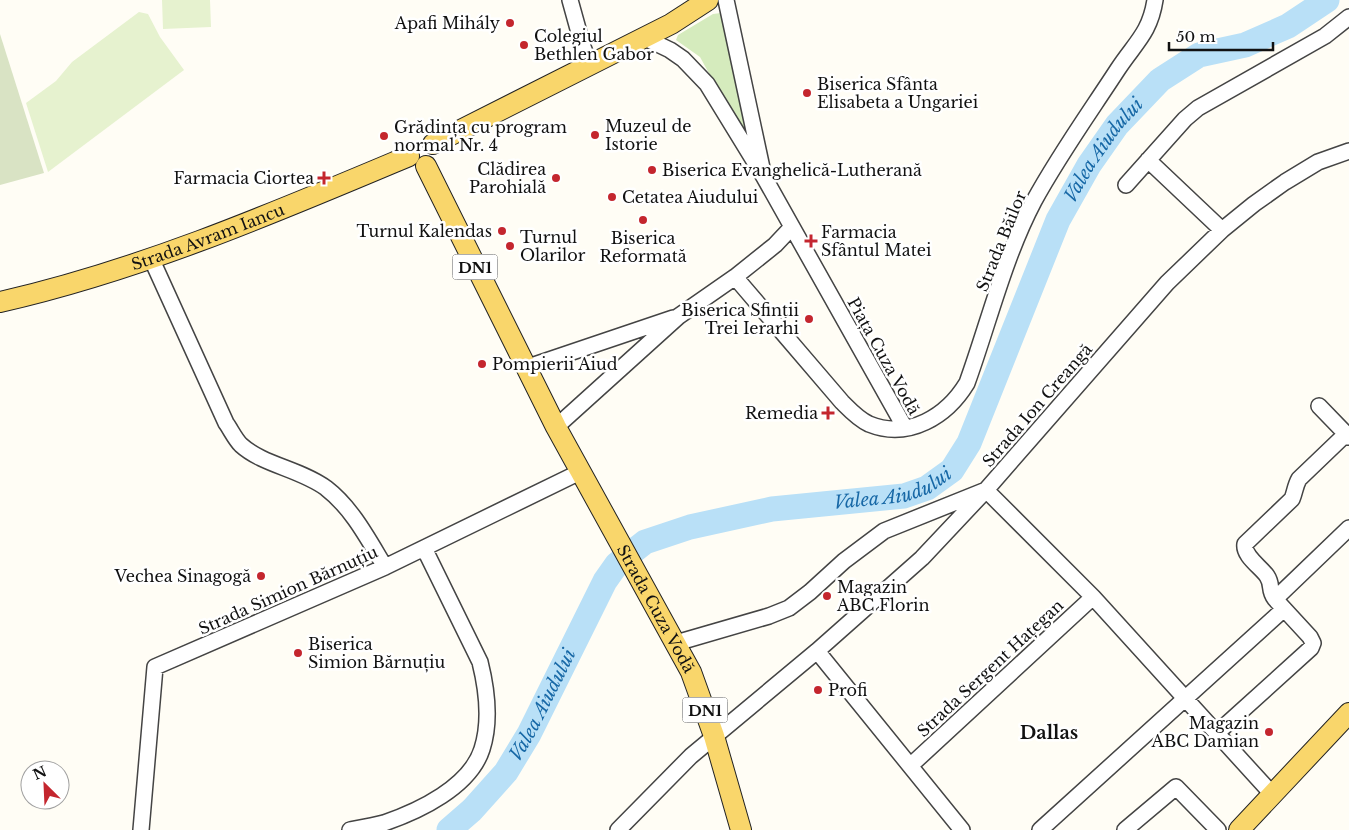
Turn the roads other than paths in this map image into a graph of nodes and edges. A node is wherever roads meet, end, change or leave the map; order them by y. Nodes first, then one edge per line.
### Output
1 (570, 0) edge
2 (708, 0) edge
3 (726, 0) edge
4 (1155, 0) edge
5 (1349, 17) edge
6 (645, 38) junction
7 (590, 65) junction
8 (1349, 151) edge
9 (1148, 160) junction
10 (418, 161) junction
11 (764, 176) junction
12 (1126, 184) dead end
13 (792, 227) junction
14 (1222, 230) junction
15 (151, 258) junction
16 (735, 277) junction
17 (0, 302) edge
18 (679, 316) junction
19 (525, 368) junction
20 (1320, 406) dead end
21 (556, 427) junction
22 (905, 428) junction
23 (1348, 436) edge
24 (580, 472) junction
25 (986, 490) junction
26 (1349, 528) edge
27 (424, 548) junction
28 (385, 567) junction
29 (1093, 597) junction
30 (1279, 604) junction
31 (676, 643) junction
32 (817, 651) junction
33 (1186, 697) junction
34 (1349, 713) edge
35 (1218, 733) junction
36 (714, 736) junction
37 (910, 766) junction
38 (1272, 794) junction
39 (142, 830) edge
40 (350, 830) edge
41 (618, 830) edge
42 (741, 830) edge
43 (962, 830) edge
44 (1040, 830) edge
45 (1125, 830) edge
46 (1218, 830) edge
47 (1239, 830) edge

1 - 7 street
2 - 6 main road
3 - 11 street
4 - 22 street, Strada Băilor
5 - 9 street
6 - 7 main road
6 - 11 street
7 - 10 main road
8 - 14 street, Strada Ion Creangă
9 - 12 street
9 - 14 street
10 - 15 main road, Strada Avram Iancu
10 - 19 main road, DN1
11 - 13 street, Piața Cuza Vodă
13 - 16 street
13 - 22 street, Piața Cuza Vodă
14 - 25 street, Strada Ion Creangă
15 - 17 main road, Strada Avram Iancu
15 - 28 street
16 - 18 street
16 - 22 street, Piața Cuza Vodă
18 - 19 street
18 - 21 street
19 - 21 main road, DN1
20 - 23 street
21 - 24 main road, DN1
23 - 30 street
24 - 27 street, Strada Simion Bărnuțiu
24 - 31 main road, Strada Cuza Vodă / DN1
25 - 29 street
25 - 31 street
25 - 32 street, Strada Ion Creangă
26 - 30 street
27 - 28 street, Strada Simion Bărnuțiu
27 - 40 street
28 - 39 street, Strada Simion Bărnuțiu
29 - 33 street
29 - 37 street, Strada Sergent Hațegan
30 - 33 street
30 - 35 street
31 - 36 main road, Strada Cuza Vodă / DN1
32 - 36 street, Strada Ion Creangă
32 - 37 street
33 - 35 street
33 - 44 street
34 - 38 main road
35 - 38 street
36 - 41 street, Strada Ion Creangă
36 - 42 main road, Strada Cuza Vodă / DN1
37 - 43 street
38 - 47 main road
45 - 46 street

